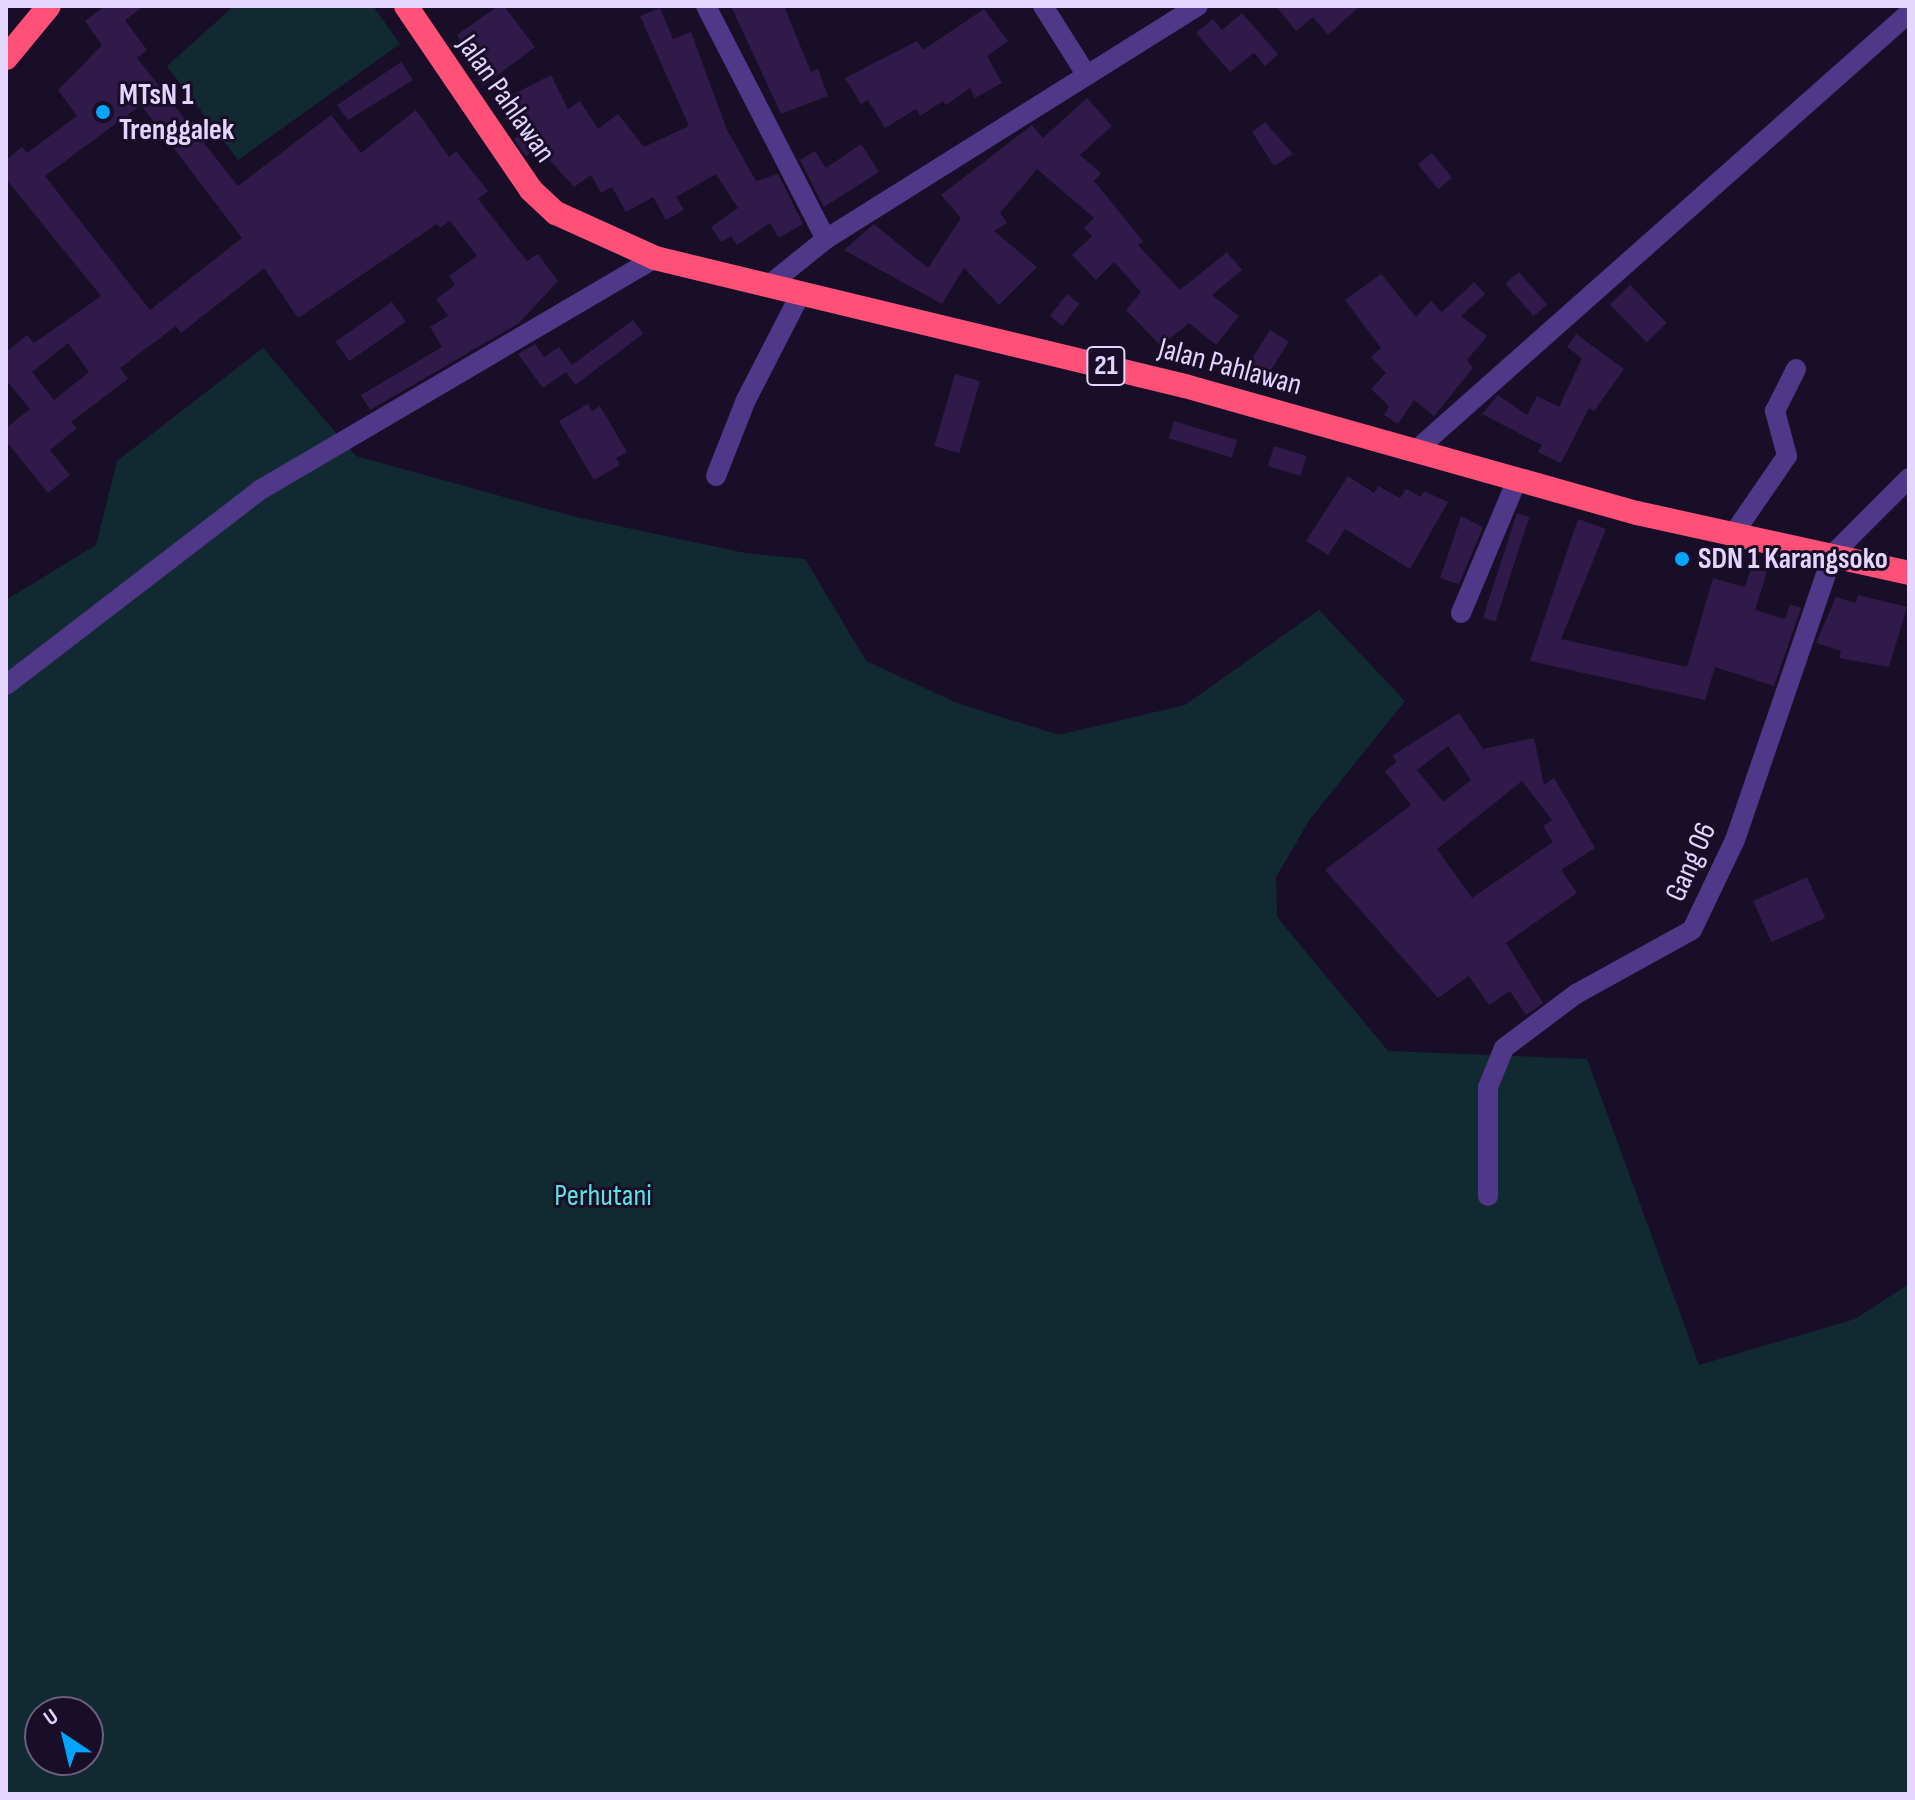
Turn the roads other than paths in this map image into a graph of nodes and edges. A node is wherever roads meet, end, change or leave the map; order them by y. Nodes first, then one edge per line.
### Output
1 (49, 6) edge
2 (706, 6) edge
3 (1043, 6) edge
4 (1198, 6) edge
5 (415, 9) edge
6 (1909, 13) edge
7 (6, 58) edge
8 (1086, 74) junction
9 (826, 239) junction
10 (655, 258) junction
11 (769, 285) junction
12 (801, 293) junction
13 (1796, 369) dead end
14 (1414, 452) junction
15 (716, 476) dead end
16 (1909, 478) edge
17 (1517, 480) junction
18 (1734, 533) junction
19 (1833, 554) junction
20 (1909, 573) edge
21 (1461, 613) dead end
22 (6, 685) edge
23 (1488, 1196) dead end

1 - 7 highway
2 - 9 street
3 - 8 street
4 - 8 street
5 - 10 highway, Jalan Pahlawan / 21
6 - 14 street
8 - 9 street
9 - 11 street
10 - 11 highway, Jalan Pahlawan / 21
10 - 22 street
11 - 12 highway, Jalan Pahlawan / 21
12 - 14 highway, Jalan Pahlawan / 21
12 - 15 street
13 - 18 street
14 - 17 highway, Jalan Pahlawan / 21
16 - 19 street
17 - 18 highway, Jalan Pahlawan / 21
17 - 21 street
18 - 19 highway, Jalan Pahlawan / 21
19 - 20 highway, Jalan Pahlawan / 21
19 - 23 street, Gang 06

